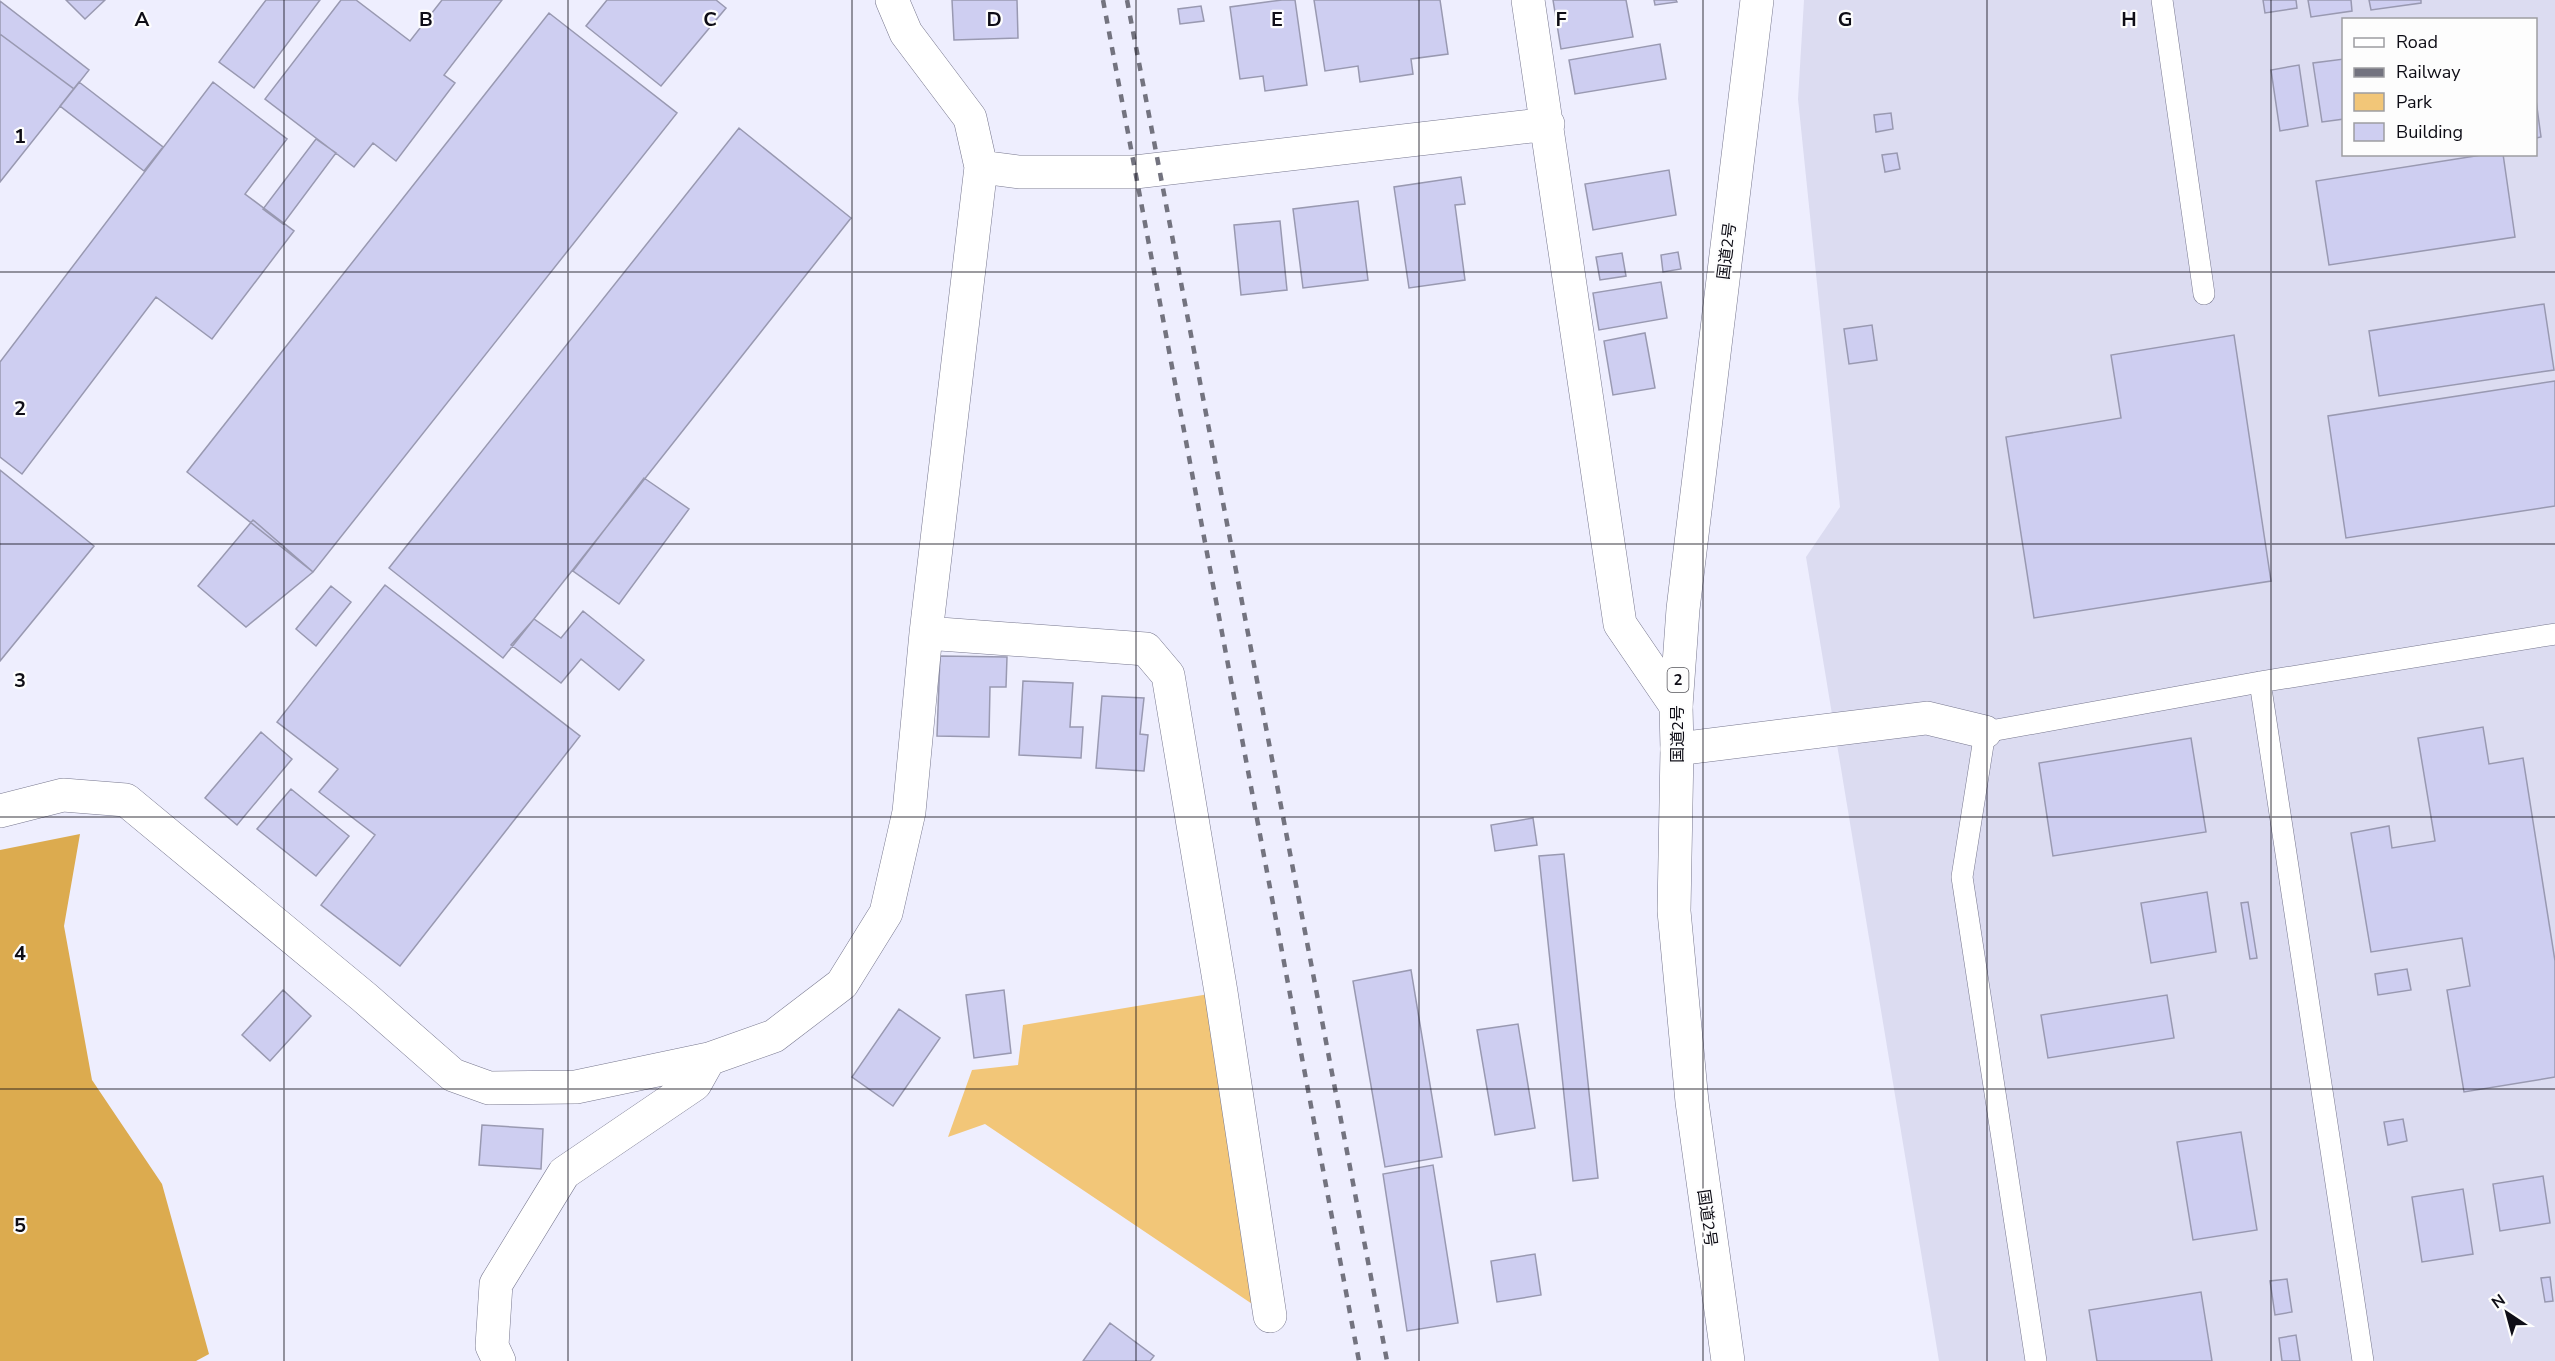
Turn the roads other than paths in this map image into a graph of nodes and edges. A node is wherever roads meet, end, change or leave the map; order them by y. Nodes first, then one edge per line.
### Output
1 (892, 0) edge
2 (1528, 0) edge
3 (1757, 0) edge
4 (2162, 0) edge
5 (1548, 124) junction
6 (981, 167) junction
7 (2204, 294) dead end
8 (926, 633) junction
9 (2555, 634) edge
10 (2260, 682) junction
11 (1676, 706) junction
12 (1985, 732) junction
13 (1677, 749) junction
14 (0, 811) edge
15 (710, 1059) junction
16 (1270, 1316) dead end
17 (499, 1361) edge
18 (1728, 1361) edge
19 (2036, 1361) edge
20 (2363, 1361) edge

1 - 6 main road
2 - 5 main road
3 - 11 main road, 国道2号 / 2
4 - 7 lane
5 - 6 main road
5 - 11 main road
6 - 8 main road
8 - 15 main road
8 - 16 main road
9 - 10 lane
10 - 12 lane
10 - 20 lane
11 - 13 main road, 国道2号 / 2
12 - 13 main road
12 - 19 lane
13 - 18 main road, 国道2号 / 2
14 - 15 main road
15 - 17 main road

